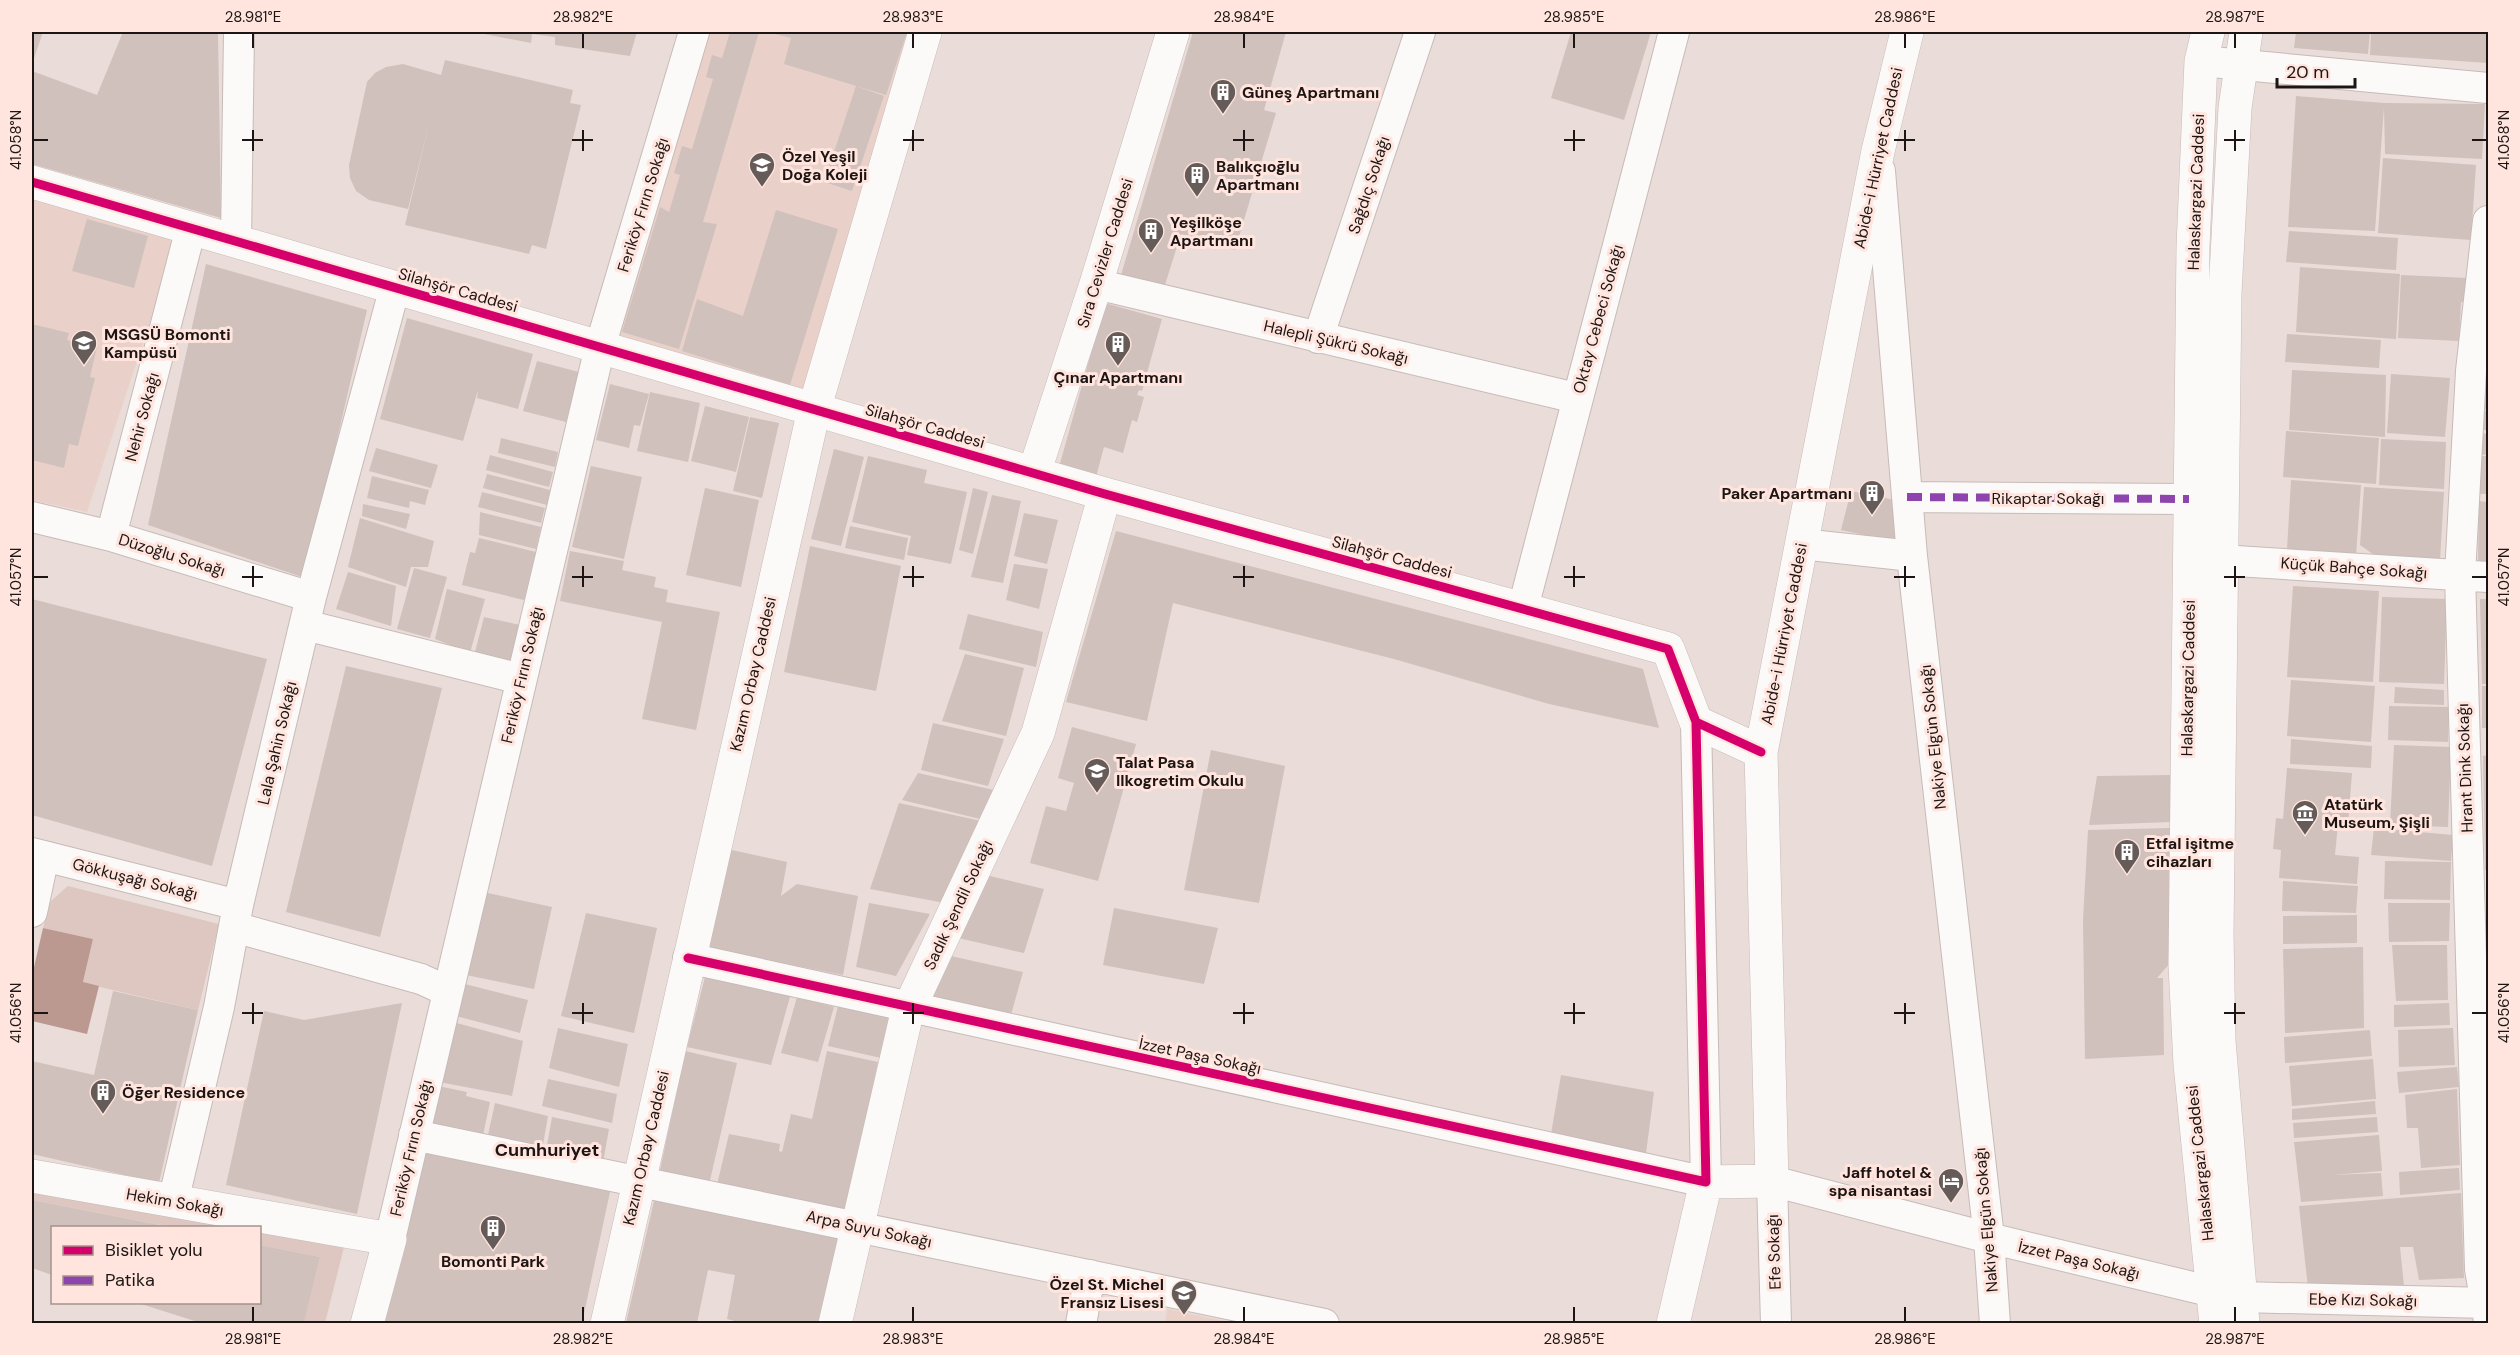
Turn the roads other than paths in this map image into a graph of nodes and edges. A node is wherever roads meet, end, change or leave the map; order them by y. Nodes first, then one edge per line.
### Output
1 (239, 32) edge
2 (694, 32) edge
3 (925, 32) edge
4 (1173, 32) edge
5 (1420, 32) edge
6 (1674, 32) edge
7 (1907, 32) edge
8 (2205, 46) edge
9 (2243, 47) edge
10 (2488, 88) edge
11 (1878, 151) junction
12 (32, 182) edge
13 (2488, 221) edge
14 (191, 228) junction
15 (236, 240) junction
16 (1096, 284) junction
17 (395, 287) junction
18 (1318, 338) junction
19 (600, 347) junction
20 (1576, 399) junction
21 (814, 410) junction
22 (1034, 473) junction
23 (1105, 494) junction
24 (1907, 497) junction
25 (2189, 499) junction
26 (32, 517) edge
27 (111, 536) junction
28 (1802, 544) junction
29 (1912, 556) junction
30 (2220, 560) junction
31 (2474, 576) edge
32 (1523, 608) junction
33 (308, 611) junction
34 (521, 679) junction
35 (1696, 722) junction
36 (1761, 752) junction
37 (38, 854) edge
38 (32, 912) edge
39 (236, 916) junction
40 (688, 958) junction
41 (447, 991) junction
42 (910, 1007) junction
43 (414, 1135) junction
44 (32, 1176) edge
45 (1772, 1181) junction
46 (638, 1182) junction
47 (1706, 1182) junction
48 (172, 1202) junction
49 (856, 1227) junction
50 (1989, 1238) junction
51 (390, 1239) junction
52 (1090, 1275) junction
53 (2232, 1304) edge
54 (2488, 1306) edge
55 (367, 1323) edge
56 (607, 1323) edge
57 (835, 1323) edge
58 (1081, 1323) edge
59 (1324, 1323) edge
60 (1673, 1323) edge
61 (1776, 1323) edge
62 (1995, 1323) edge
63 (2216, 1323) edge

1 - 15 street
2 - 19 street, Feriköy Fırın Sokağı
3 - 21 street, Kazım Orbay Caddesi
4 - 16 street, Sıra Cevizler Caddesi
5 - 18 street, Sağdıç Sokağı
6 - 20 street, Oktay Cebeci Sokağı
7 - 11 street, Abide-i Hürriyet Caddesi
8 - 9 street
8 - 25 street, Halaskargazi Caddesi
9 - 10 street
9 - 30 street, Halaskargazi Caddesi
11 - 24 street, Nakiye Elgün Sokağı
11 - 28 street, Abide-i Hürriyet Caddesi
12 - 14 street, Silahşör Caddesi
13 - 31 street, Hrant Dink Sokağı
14 - 15 street, Silahşör Caddesi
14 - 27 street, Nehir Sokağı
15 - 17 street, Silahşör Caddesi
16 - 18 street, Halepli Şükrü Sokağı
16 - 22 street, Sıra Cevizler Caddesi
17 - 19 street, Silahşör Caddesi
17 - 33 street, Lala Şahin Sokağı
18 - 20 street, Halepli Şükrü Sokağı
19 - 21 street, Silahşör Caddesi
19 - 34 street, Feriköy Fırın Sokağı
20 - 32 street, Oktay Cebeci Sokağı
21 - 22 street, Silahşör Caddesi
21 - 40 street, Kazım Orbay Caddesi
22 - 23 street, Silahşör Caddesi
23 - 32 street, Silahşör Caddesi
23 - 42 street, Sadık Şendil Sokağı
24 - 25 street, Rikaptar Sokağı
24 - 29 street, Nakiye Elgün Sokağı
25 - 53 street, Halaskargazi Caddesi
26 - 27 street, Düzoğlu Sokağı
27 - 33 street, Düzoğlu Sokağı
28 - 29 street
28 - 36 street, Abide-i Hürriyet Caddesi
29 - 50 street, Nakiye Elgün Sokağı
30 - 31 street, Küçük Bahçe Sokağı
30 - 53 street, Halaskargazi Caddesi
31 - 54 street, Hrant Dink Sokağı
32 - 35 street, Silahşör Caddesi
33 - 34 street, Düzoğlu Sokağı
33 - 39 street, Lala Şahin Sokağı
34 - 41 street, Feriköy Fırın Sokağı
35 - 36 street
35 - 47 street
36 - 45 street, Abide-i Hürriyet Caddesi
37 - 38 street
37 - 39 street, Gökkuşağı Sokağı
39 - 41 street, Gökkuşağı Sokağı
39 - 48 street, Lala Şahin Sokağı
40 - 42 street, İzzet Paşa Sokağı
40 - 46 street, Kazım Orbay Caddesi
41 - 43 street, Feriköy Fırın Sokağı
42 - 47 street, İzzet Paşa Sokağı
42 - 49 street, Sadık Şendil Sokağı
43 - 46 street, Arpa Suyu Sokağı
43 - 51 street, Feriköy Fırın Sokağı
44 - 48 street, Hekim Sokağı
45 - 47 street
45 - 50 street, İzzet Paşa Sokağı
45 - 61 street, Efe Sokağı
46 - 49 street, Arpa Suyu Sokağı
46 - 56 street, Kazım Orbay Caddesi
47 - 60 street
48 - 51 street, Hekim Sokağı
49 - 52 street, Arpa Suyu Sokağı
49 - 57 street, Sadık Şendil Sokağı
50 - 53 street, İzzet Paşa Sokağı
50 - 62 street, Nakiye Elgün Sokağı
51 - 55 street, Feriköy Fırın Sokağı
52 - 58 street
52 - 59 street, Arpa Suyu Sokağı
53 - 54 street, Ebe Kızı Sokağı
53 - 63 street, Halaskargazi Caddesi

